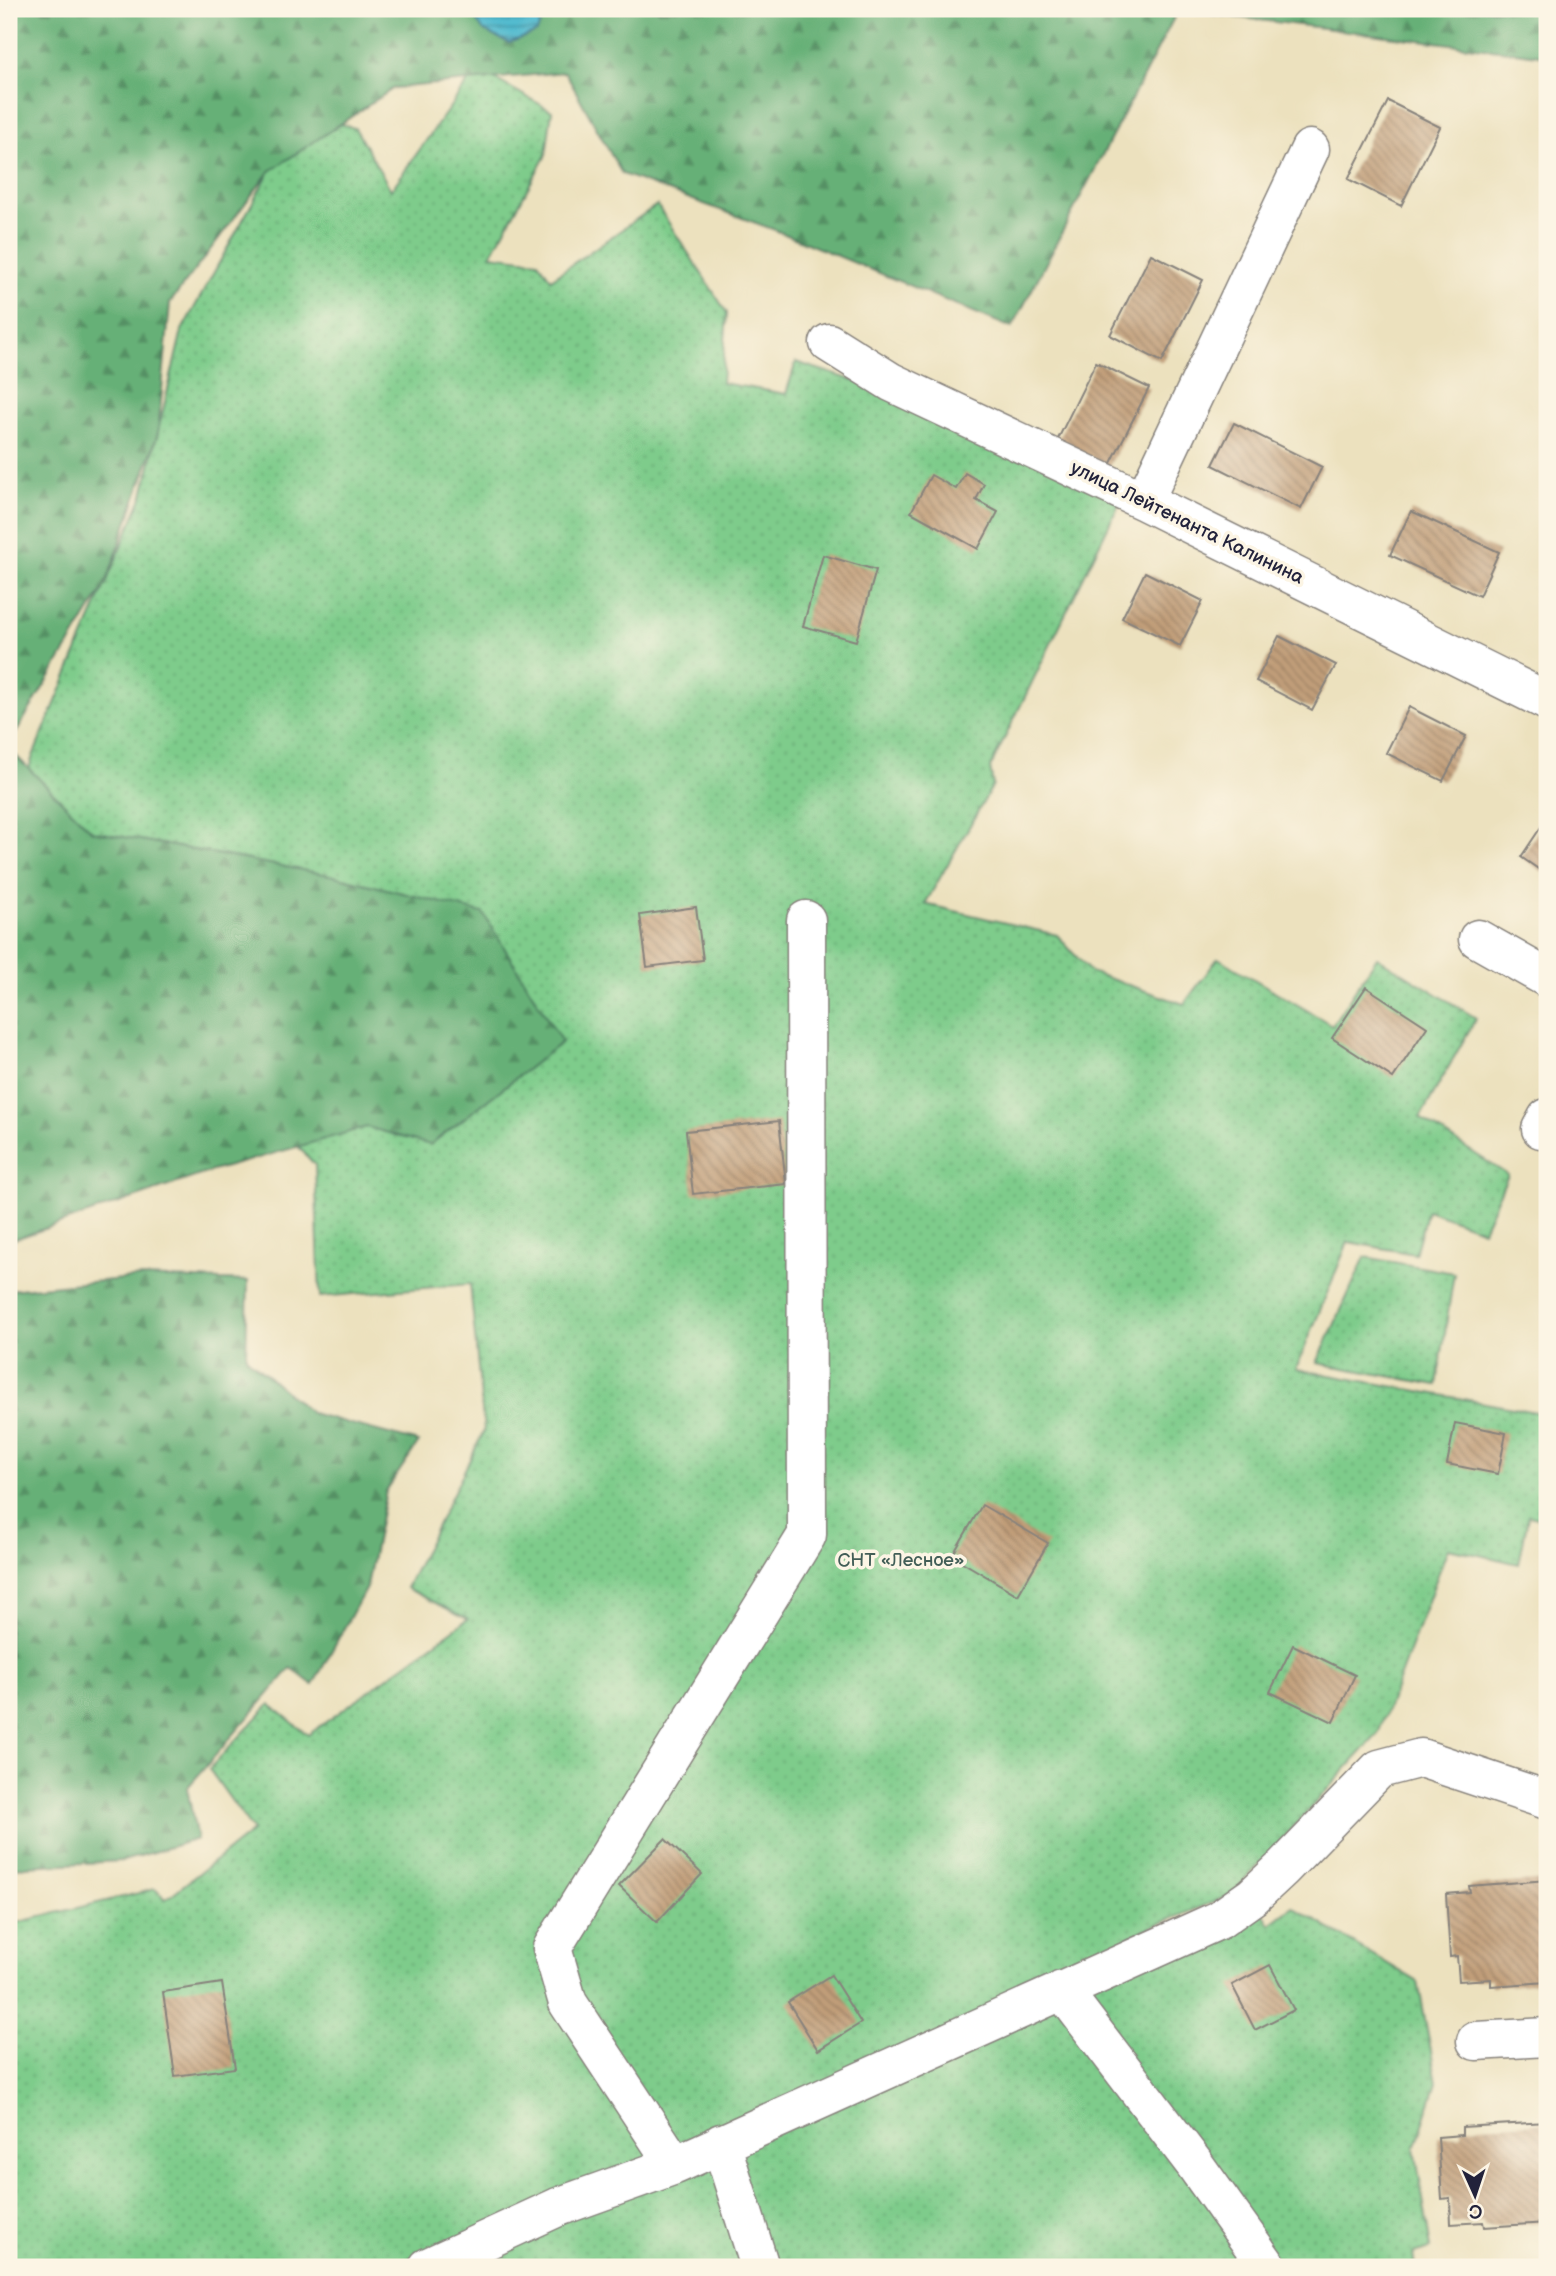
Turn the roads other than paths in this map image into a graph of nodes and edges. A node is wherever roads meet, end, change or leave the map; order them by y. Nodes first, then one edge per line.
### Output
1 (1310, 149) dead end
2 (829, 343) dead end
3 (1144, 501) junction
4 (1547, 701) edge
5 (806, 920) dead end
6 (1478, 939) dead end
7 (1547, 978) edge
8 (1547, 1800) edge
9 (1062, 1990) junction
10 (1547, 2037) edge
11 (1476, 2041) dead end
12 (721, 2143) junction
13 (675, 2165) junction
14 (428, 2267) edge
15 (760, 2267) edge
16 (1268, 2267) edge

1 - 3 street
2 - 3 street, улица Лейтенанта Калинина
3 - 4 street, улица Лейтенанта Калинина
5 - 13 street
6 - 7 street
8 - 9 street
9 - 12 street
9 - 16 street
10 - 11 street
12 - 13 street
12 - 15 street
13 - 14 street

